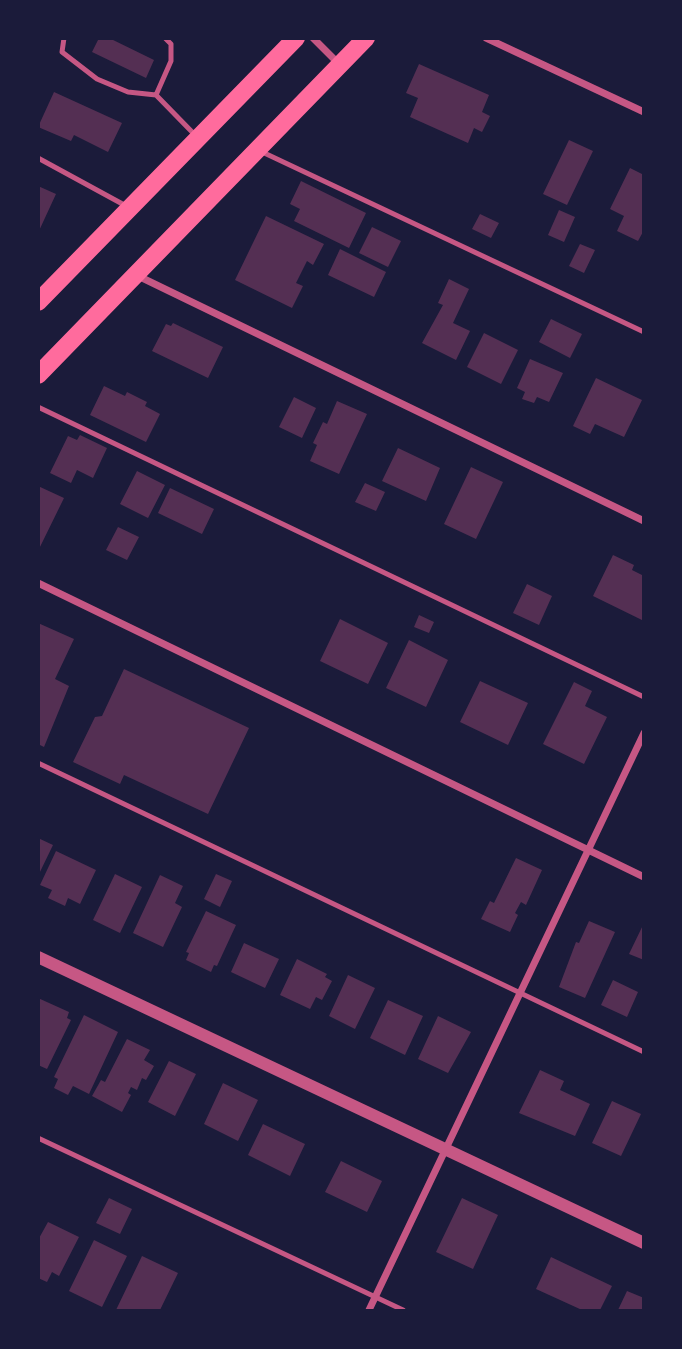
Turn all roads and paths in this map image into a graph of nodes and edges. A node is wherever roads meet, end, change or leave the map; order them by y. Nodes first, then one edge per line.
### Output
1 (64, 38) edge
2 (164, 38) edge
3 (296, 38) edge
4 (313, 38) edge
5 (366, 38) edge
6 (486, 38) edge
7 (340, 65) junction
8 (156, 95) junction
9 (643, 113) edge
10 (199, 138) junction
11 (257, 149) junction
12 (38, 158) edge
13 (131, 208) junction
14 (135, 275) junction
15 (38, 302) edge
16 (643, 332) edge
17 (38, 375) edge
18 (38, 407) edge
19 (643, 521) edge
20 (38, 583) edge
21 (643, 697) edge
22 (643, 733) edge
23 (38, 763) edge
24 (587, 850) junction
25 (643, 877) edge
26 (38, 957) edge
27 (520, 993) junction
28 (643, 1052) edge
29 (38, 1138) edge
30 (446, 1150) junction
31 (643, 1243) edge
32 (376, 1297) junction
33 (369, 1311) edge
34 (403, 1311) edge

1 - 8 lane
2 - 8 lane
3 - 10 main road
4 - 7 street
5 - 7 main road
6 - 9 street
7 - 11 main road
8 - 10 lane
10 - 13 main road
11 - 14 main road
11 - 16 lane
12 - 13 lane
13 - 15 main road
14 - 17 main road
14 - 19 street
18 - 21 lane
20 - 24 street
22 - 24 street
23 - 27 lane
24 - 25 street
24 - 27 street
26 - 30 street
27 - 28 lane
27 - 30 street
29 - 32 lane
30 - 31 street
30 - 32 street
32 - 33 street
32 - 34 lane

